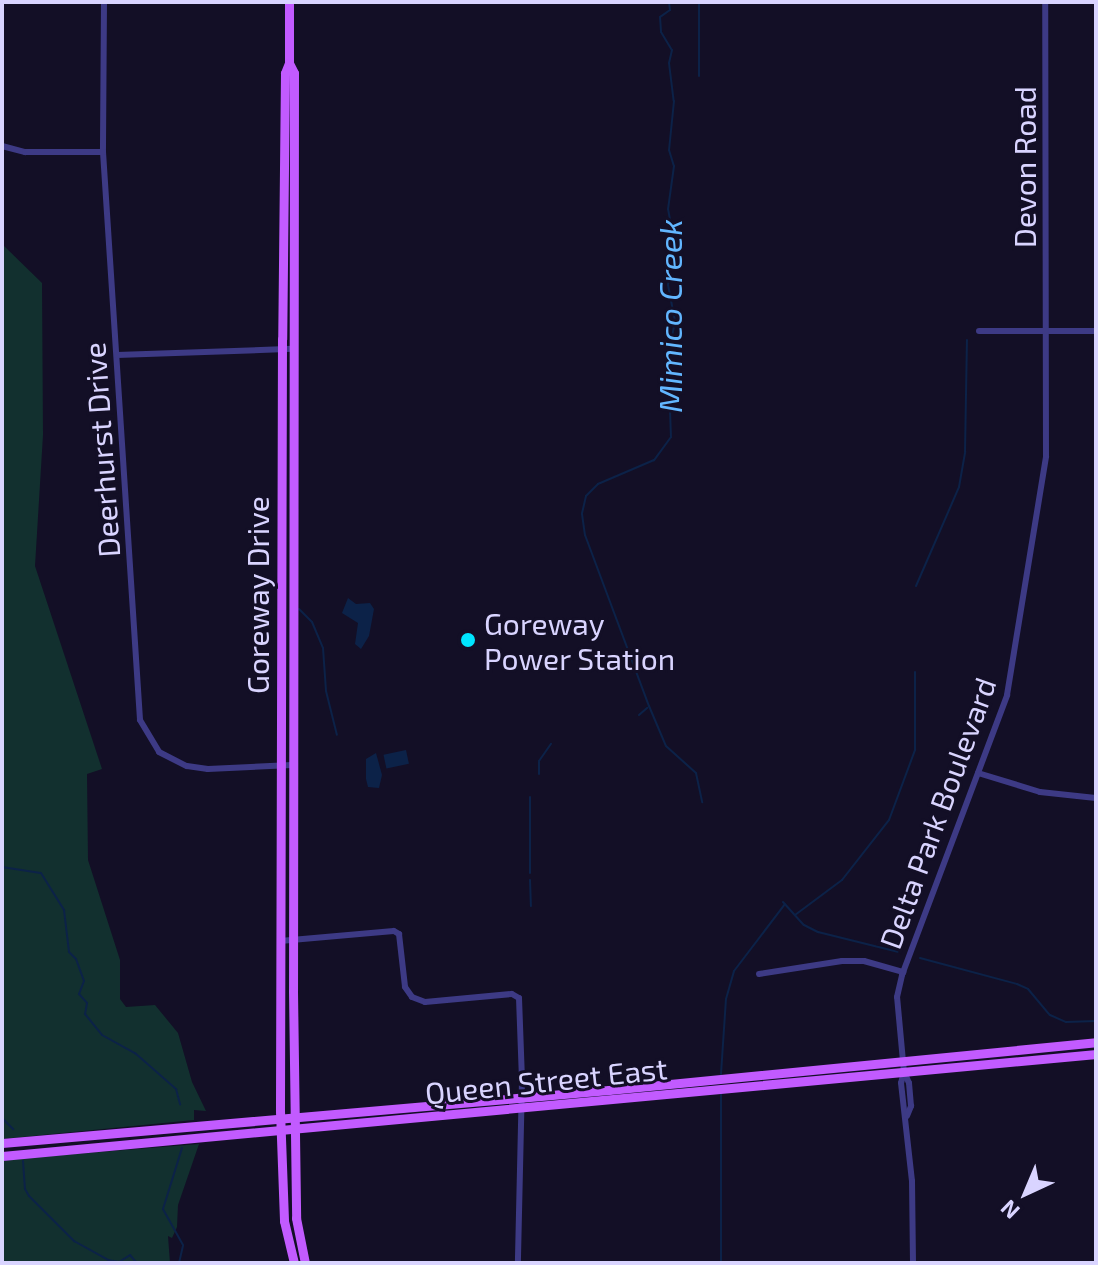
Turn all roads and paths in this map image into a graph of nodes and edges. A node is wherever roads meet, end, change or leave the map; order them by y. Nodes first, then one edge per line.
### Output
1 (104, 2) edge
2 (289, 2) edge
3 (1045, 2) edge
4 (2, 146) edge
5 (103, 152) junction
6 (979, 331) dead end
7 (1046, 331) junction
8 (1096, 331) edge
9 (287, 349) junction
10 (117, 355) junction
11 (292, 765) junction
12 (280, 768) junction
13 (978, 773) junction
14 (1096, 798) edge
15 (280, 941) junction
16 (292, 941) junction
17 (903, 972) junction
18 (759, 974) dead end
19 (1096, 1042) edge
20 (991, 1053) junction
21 (1096, 1054) edge
22 (972, 1065) junction
23 (904, 1067) junction
24 (295, 1098) junction
25 (280, 1101) junction
26 (520, 1103) junction
27 (310, 1115) junction
28 (294, 1116) junction
29 (263, 1119) junction
30 (280, 1124) junction
31 (311, 1127) junction
32 (295, 1128) junction
33 (263, 1131) junction
34 (2, 1143) edge
35 (295, 1146) junction
36 (281, 1147) junction
37 (2, 1156) edge
38 (294, 1263) edge
39 (305, 1263) edge
40 (518, 1263) edge
41 (913, 1263) edge

1 - 5 street, Deerhurst Drive
2 - 9 main road, Goreway Drive
3 - 7 street, Devon Road
4 - 5 street
5 - 10 street, Deerhurst Drive
6 - 7 street
7 - 8 street
7 - 13 street, Delta Park Boulevard
9 - 10 street
9 - 11 main road, Goreway Drive
9 - 12 main road, Goreway Drive
10 - 12 street, Deerhurst Drive
11 - 12 street, Deerhurst Drive
11 - 16 main road, Goreway Drive
12 - 15 main road, Goreway Drive
13 - 14 street
13 - 17 street, Delta Park Boulevard
15 - 16 street
15 - 25 main road, Goreway Drive
16 - 24 main road, Goreway Drive
16 - 26 street
17 - 18 street
17 - 23 street, Delta Park Boulevard
19 - 20 main road, Queen Street East
20 - 22 main road
20 - 23 main road, Queen Street East
21 - 22 main road, Queen Street East
22 - 23 main road, Queen Street East
23 - 26 main road, Queen Street East
23 - 41 street, Delta Park Boulevard
24 - 27 main road
24 - 28 main road, Goreway Drive
25 - 29 main road
25 - 30 main road, Goreway Drive
26 - 27 main road, Queen Street East
26 - 31 main road, Queen Street East
26 - 40 street
27 - 28 main road, Queen Street East
28 - 30 main road, Queen Street East
28 - 32 main road, Goreway Drive
29 - 30 main road, Queen Street East
29 - 34 main road, Queen Street East
30 - 32 main road, Queen Street East
30 - 33 main road, Queen Street East
30 - 36 main road, Goreway Drive
31 - 32 main road, Queen Street East
31 - 35 main road
32 - 35 main road, Goreway Drive
33 - 36 main road
33 - 37 main road, Queen Street East
35 - 39 main road, Goreway Drive
36 - 38 main road, Goreway Drive

